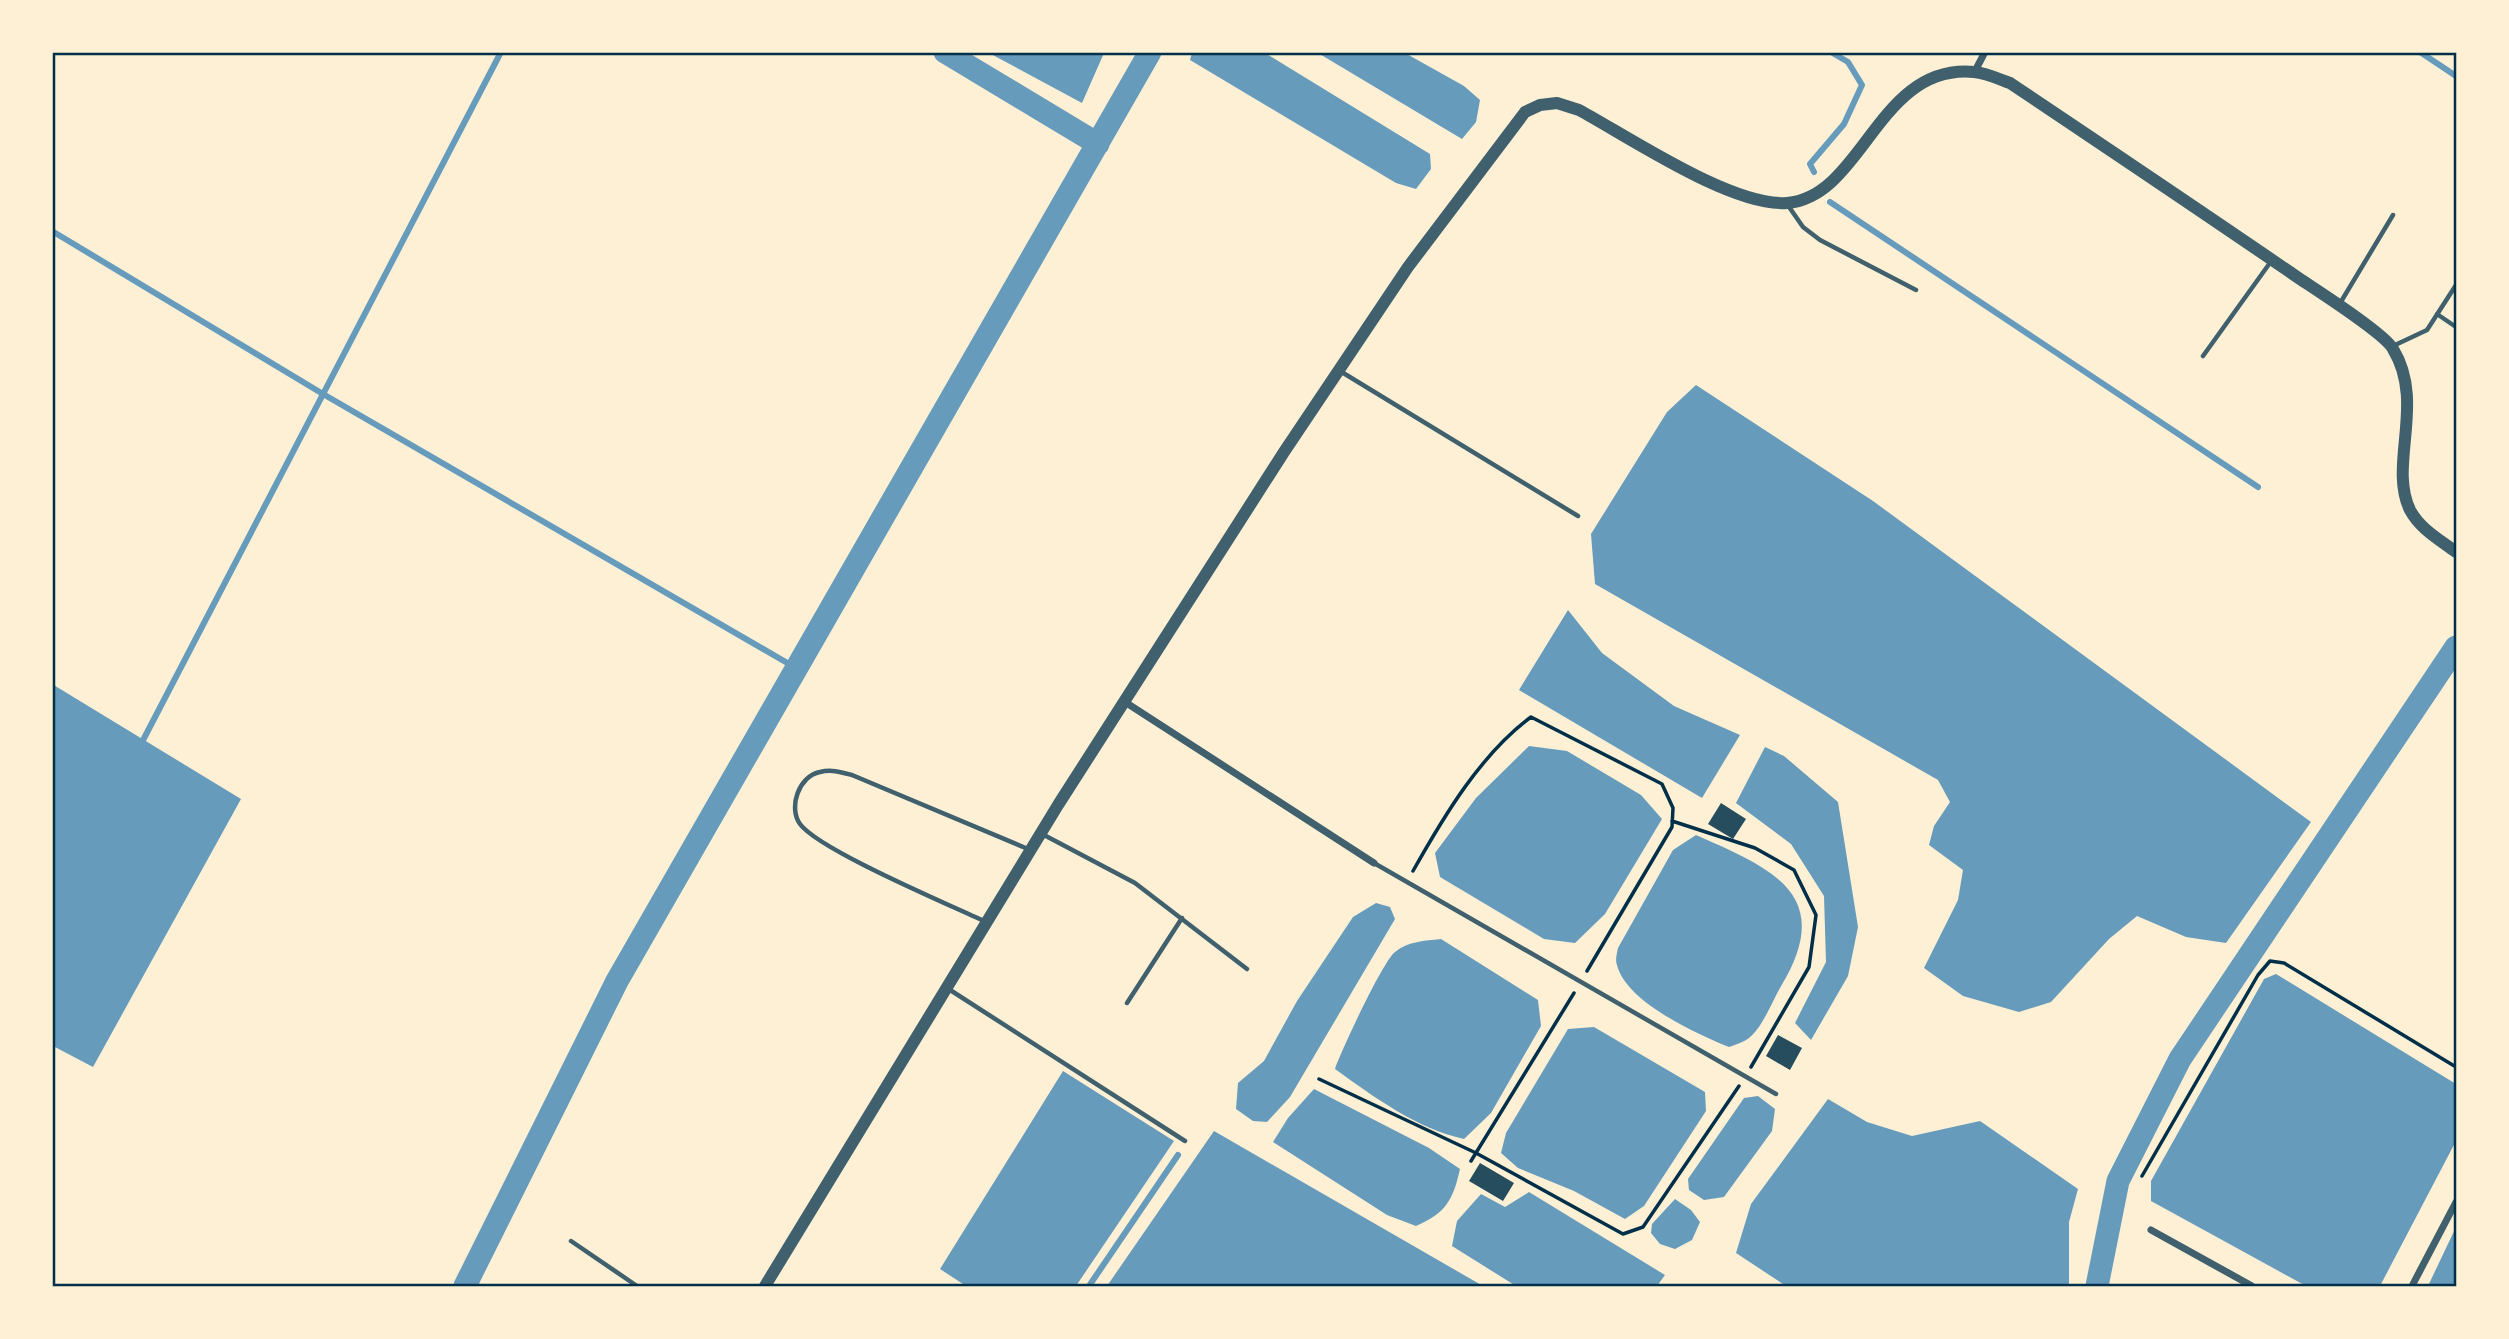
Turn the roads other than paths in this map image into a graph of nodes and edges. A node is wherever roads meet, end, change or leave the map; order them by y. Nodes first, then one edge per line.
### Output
1 (1985, 52) edge
2 (1975, 71) junction
3 (1787, 203) junction
4 (2393, 215) dead end
5 (2272, 260) junction
6 (2456, 285) edge
7 (1916, 290) dead end
8 (2338, 305) junction
9 (2437, 314) junction
10 (2456, 327) edge
11 (2392, 346) junction
12 (2203, 356) dead end
13 (1339, 370) junction
14 (1578, 516) dead end
15 (2456, 552) edge
16 (1125, 702) junction
17 (1041, 834) junction
18 (1031, 850) junction
19 (1374, 863) joint
20 (1182, 918) junction
21 (986, 922) junction
22 (1247, 969) dead end
23 (946, 988) junction
24 (1127, 1003) dead end
25 (1776, 1094) dead end
26 (1185, 1140) dead end
27 (2456, 1202) edge
28 (2151, 1230) dead end
29 (571, 1241) dead end
30 (769, 1285) edge
31 (637, 1286) edge
32 (2252, 1286) edge
33 (2412, 1286) edge

1 - 2 street
2 - 3 street
2 - 5 street
3 - 7 lane
3 - 13 street
4 - 8 lane
5 - 8 street
5 - 12 lane
6 - 9 lane
8 - 11 street
9 - 10 lane
9 - 11 lane
11 - 15 street
13 - 14 lane
13 - 16 street
16 - 17 street
16 - 19 street
17 - 18 street
17 - 20 lane
18 - 21 street
18 - 21 lane
19 - 25 lane
20 - 22 lane
20 - 24 lane
21 - 23 street
23 - 26 lane
23 - 30 street
27 - 33 street
28 - 32 street
29 - 31 lane

